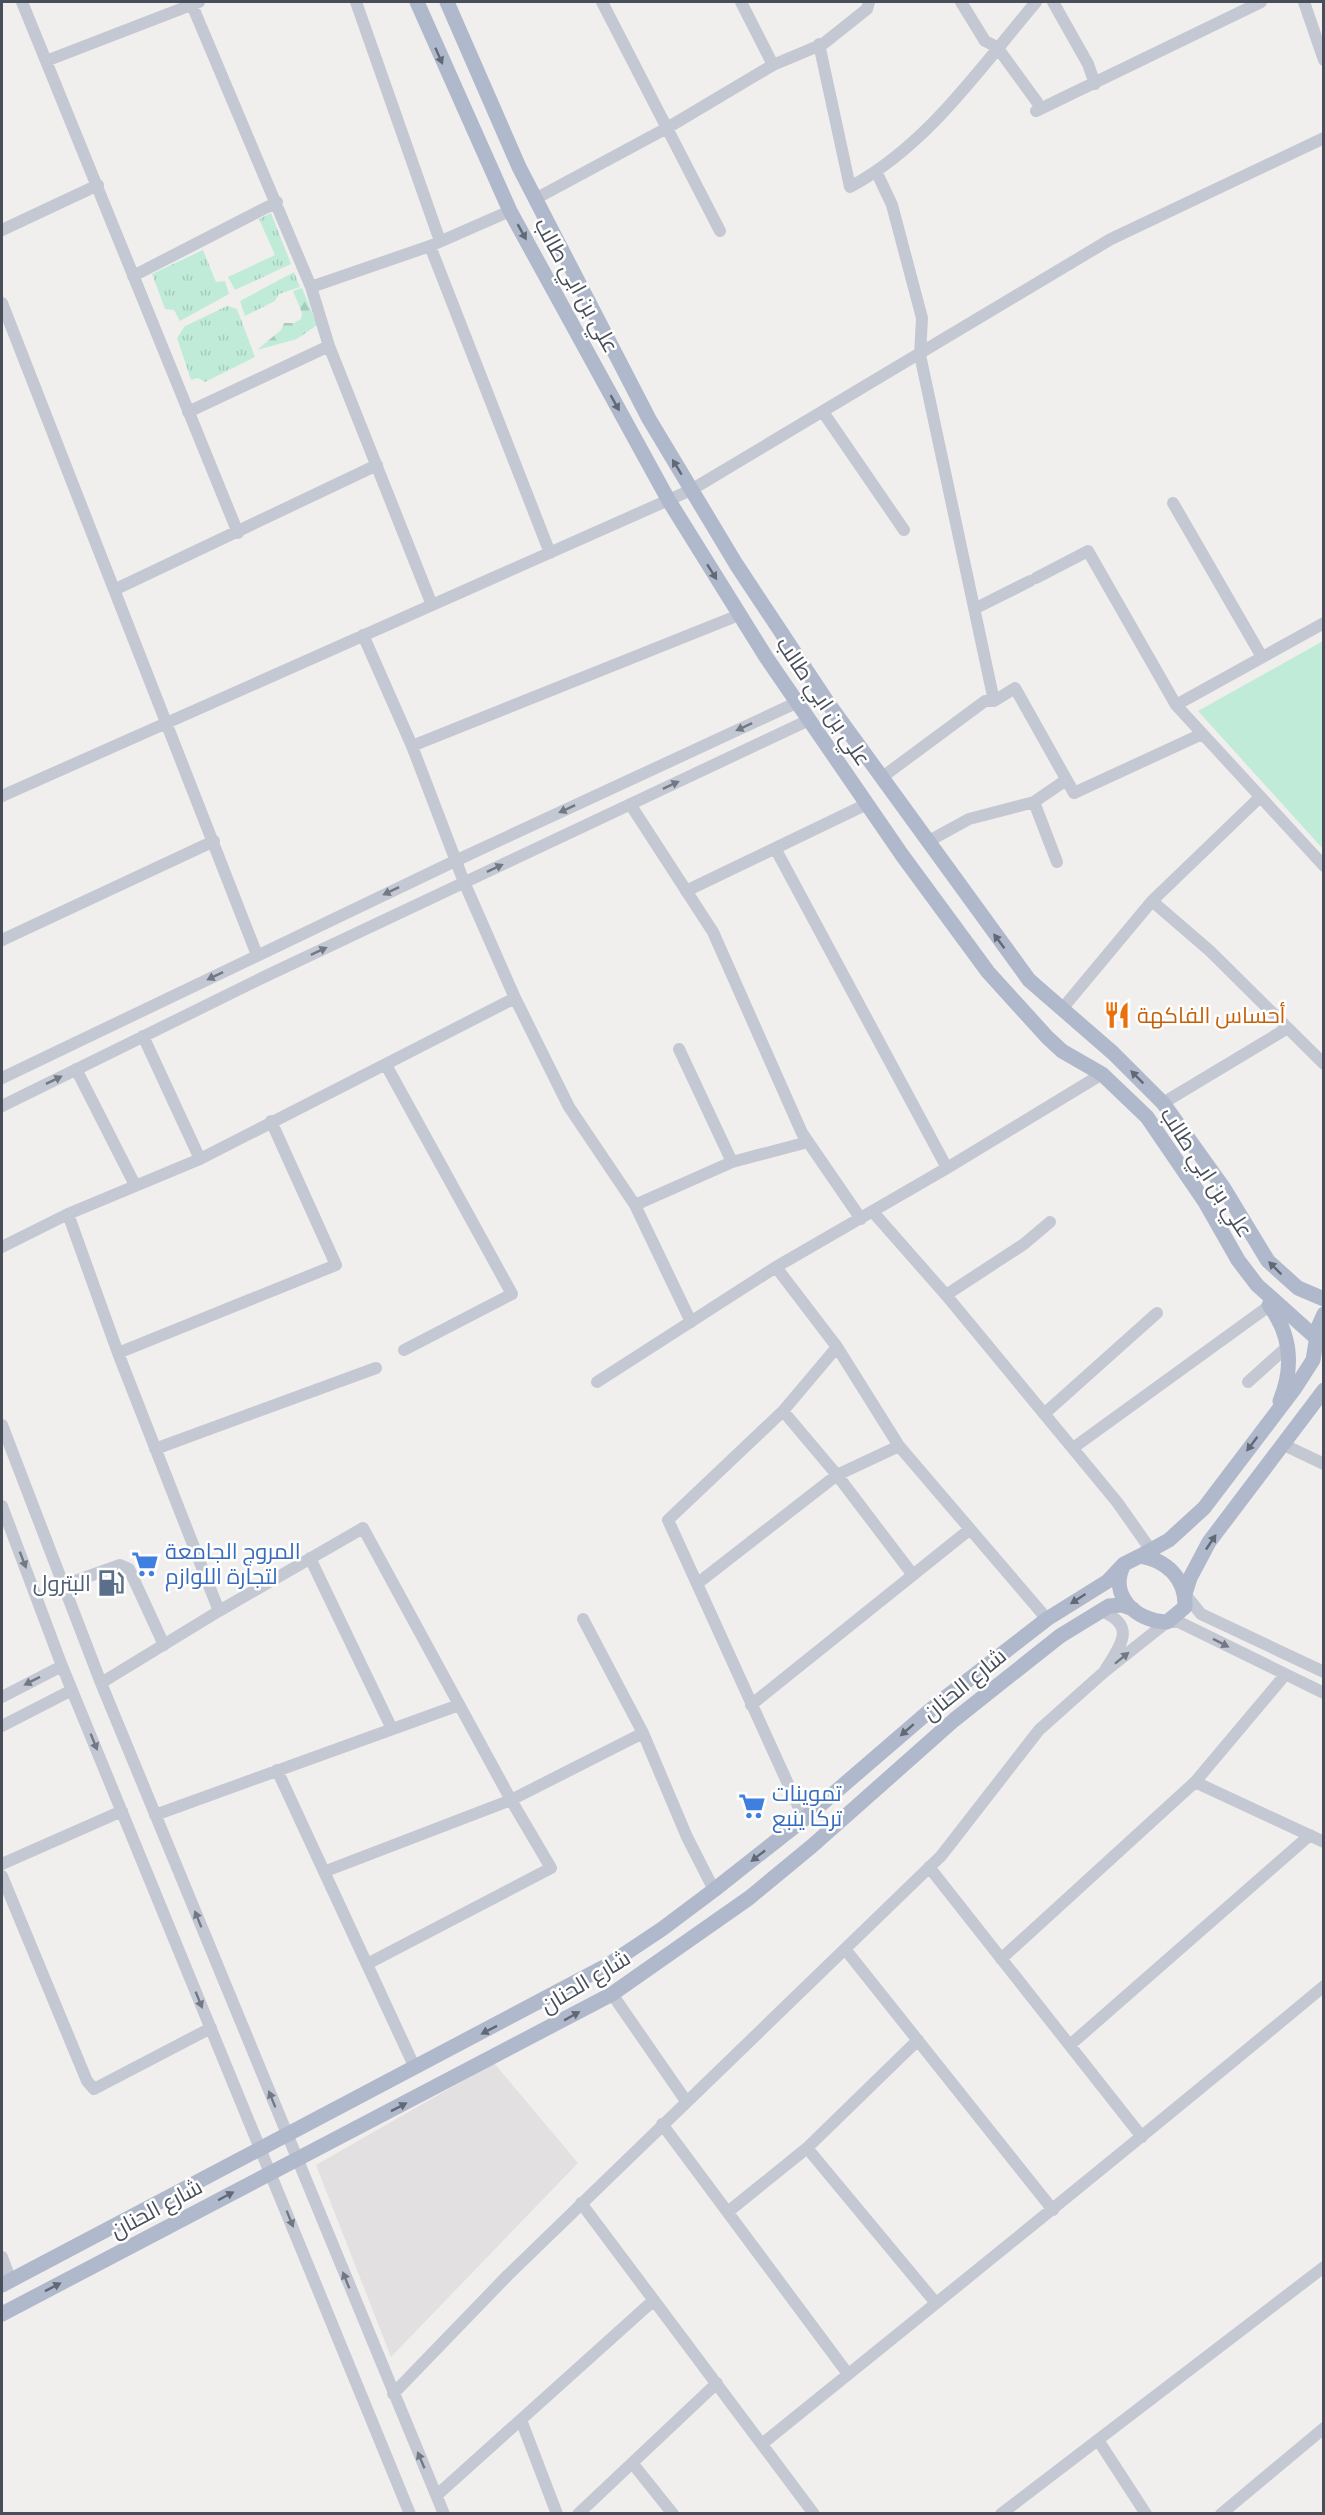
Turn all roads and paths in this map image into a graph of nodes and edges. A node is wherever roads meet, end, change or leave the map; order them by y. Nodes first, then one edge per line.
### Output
1 (22, 2) edge
2 (356, 2) edge
3 (417, 2) edge
4 (447, 2) edge
5 (602, 2) edge
6 (741, 2) edge
7 (868, 2) edge
8 (961, 2) edge
9 (1036, 2) edge
10 (1053, 2) edge
11 (1261, 2) edge
12 (1304, 2) edge
13 (196, 3) edge
14 (819, 44) junction
15 (997, 47) junction
16 (1323, 60) edge
17 (46, 61) junction
18 (773, 65) junction
19 (1095, 84) junction
20 (667, 128) junction
21 (1323, 138) edge
22 (877, 173) junction
23 (98, 185) junction
24 (535, 199) junction
25 (277, 202) junction
26 (510, 211) junction
27 (2, 230) edge
28 (720, 231) dead end
29 (435, 244) junction
30 (133, 276) junction
31 (311, 287) junction
32 (2, 303) edge
33 (329, 346) junction
34 (920, 355) junction
35 (188, 412) junction
36 (823, 412) junction
37 (377, 465) junction
38 (691, 490) junction
39 (669, 501) junction
40 (1173, 503) dead end
41 (904, 530) dead end
42 (238, 533) junction
43 (550, 553) junction
44 (116, 590) junction
45 (432, 605) junction
46 (976, 608) junction
47 (739, 615) junction
48 (1323, 623) edge
49 (363, 635) junction
50 (1262, 657) junction
51 (994, 701) junction
52 (798, 702) junction
53 (1176, 705) junction
54 (810, 720) junction
55 (167, 722) junction
56 (1202, 734) junction
57 (412, 746) junction
58 (881, 778) junction
59 (1066, 780) junction
60 (2, 796) edge
61 (1259, 798) junction
62 (1034, 802) junction
63 (630, 804) junction
64 (867, 804) junction
65 (214, 841) junction
66 (927, 842) junction
67 (775, 848) junction
68 (455, 861) junction
69 (1057, 862) dead end
70 (1323, 866) edge
71 (464, 882) junction
72 (686, 891) junction
73 (1152, 901) junction
74 (2, 940) edge
75 (257, 955) junction
76 (515, 998) junction
77 (1062, 1009) junction
78 (1286, 1029) junction
79 (144, 1036) junction
80 (679, 1049) dead end
81 (1323, 1064) edge
82 (386, 1065) junction
83 (76, 1069) junction
84 (1102, 1074) junction
85 (2, 1078) edge
86 (1163, 1103) junction
87 (2, 1106) edge
88 (271, 1121) junction
89 (808, 1142) junction
90 (200, 1159) junction
91 (732, 1162) junction
92 (947, 1168) junction
93 (135, 1185) junction
94 (635, 1205) junction
95 (873, 1212) junction
96 (68, 1214) junction
97 (861, 1219) junction
98 (1050, 1222) dead end
99 (2, 1247) edge
100 (776, 1267) junction
101 (1257, 1285) junction
102 (946, 1295) junction
103 (1323, 1299) edge
104 (1269, 1306) junction
105 (1157, 1313) dead end
106 (1323, 1314) edge
107 (691, 1322) junction
108 (1318, 1344) edge
109 (1288, 1346) junction
110 (837, 1347) junction
111 (404, 1350) dead end
112 (118, 1353) junction
113 (376, 1368) dead end
114 (1248, 1382) dead end
115 (597, 1383) dead end
116 (1323, 1390) edge
117 (783, 1411) junction
118 (1044, 1414) junction
119 (1273, 1418) junction
120 (2, 1425) edge
121 (1282, 1444) junction
122 (899, 1446) junction
123 (1072, 1448) junction
124 (155, 1449) junction
125 (1323, 1464) edge
126 (837, 1475) junction
127 (2, 1506) edge
128 (969, 1530) junction
129 (1148, 1553) junction
130 (310, 1558) junction
131 (1125, 1564) junction
132 (913, 1575) junction
133 (698, 1583) junction
134 (64, 1585) junction
135 (1185, 1594) junction
136 (1133, 1609) junction
137 (219, 1611) junction
138 (1101, 1611) junction
139 (583, 1619) dead end
140 (1047, 1619) junction
141 (1167, 1622) junction
142 (164, 1645) junction
143 (62, 1665) junction
144 (1104, 1672) junction
145 (1323, 1672) edge
146 (1285, 1675) junction
147 (101, 1683) junction
148 (72, 1690) junction
149 (1323, 1693) edge
150 (2, 1697) edge
151 (459, 1705) junction
152 (751, 1705) junction
153 (2, 1726) edge
154 (392, 1729) junction
155 (643, 1733) junction
156 (277, 1770) junction
157 (1195, 1782) junction
158 (511, 1800) junction
159 (122, 1811) junction
160 (155, 1815) junction
161 (804, 1820) junction
162 (1310, 1835) junction
163 (1323, 1842) edge
164 (2, 1864) edge
165 (929, 1867) junction
166 (326, 1871) junction
167 (2, 1876) edge
168 (714, 1890) junction
169 (845, 1949) junction
170 (1001, 1959) junction
171 (369, 1963) junction
172 (1323, 1986) edge
173 (612, 1994) junction
174 (211, 2028) junction
175 (918, 2040) junction
176 (1070, 2045) junction
177 (415, 2068) junction
178 (686, 2101) junction
179 (662, 2124) junction
180 (287, 2134) junction
181 (1142, 2137) junction
182 (260, 2148) junction
183 (807, 2148) junction
184 (297, 2159) junction
185 (271, 2172) junction
186 (581, 2204) junction
187 (1053, 2210) junction
188 (729, 2211) junction
189 (2, 2257) edge
190 (1323, 2267) edge
191 (6, 2283) edge
192 (654, 2300) junction
193 (935, 2302) junction
194 (2, 2314) edge
195 (848, 2374) junction
196 (717, 2384) junction
197 (393, 2394) junction
198 (521, 2420) junction
199 (1323, 2428) edge
200 (1098, 2440) junction
201 (762, 2444) junction
202 (633, 2464) junction
203 (436, 2495) junction
204 (410, 2514) edge
205 (444, 2514) edge
206 (557, 2514) edge
207 (578, 2514) edge
208 (673, 2514) edge
209 (814, 2514) edge
210 (1001, 2514) edge
211 (1146, 2514) edge
212 (1221, 2514) edge

1 - 17 street
2 - 29 street
3 -> 26 main road, علي بن ابي طالب
4 - 24 main road, علي بن ابي طالب
5 - 20 street
6 - 18 street
7 - 14 street
8 - 15 street
9 - 15 street
10 - 19 street
11 - 19 street
12 - 16 street
13 - 17 street
13 - 25 street
14 - 18 street
14 - 22 street
15 - 19 street
15 - 22 street
17 - 23 street
18 - 20 street
20 - 24 street
20 - 28 street
21 - 34 street
22 - 34 street
23 - 27 street
23 - 30 street
38 -> 24 main road, علي بن ابي طالب
25 - 30 street
25 - 31 street
26 - 29 street
26 -> 39 main road, علي بن ابي طالب
29 - 31 street
29 - 43 street
30 - 35 street
31 - 33 street
32 - 44 street
33 - 35 street
33 - 37 street
34 - 36 street
34 - 46 street
35 - 42 street
36 - 38 street
36 - 41 street
37 - 42 street
37 - 45 street
38 - 39 street
38 - 58 main road, علي بن ابي طالب
39 - 43 street
39 -> 47 main road, علي بن ابي طالب
40 - 50 street
42 - 44 street
43 - 45 street
44 - 55 street
45 - 49 street
46 - 51 street
46 - 53 street
47 - 52 main road, علي بن ابي طالب
47 - 57 street
48 - 50 street
49 - 55 street
49 - 57 street
50 - 53 street
51 - 58 street
51 - 59 street
52 - 54 main road, علي بن ابي طالب
52 -> 68 street
53 - 56 street
63 -> 54 street
54 - 64 main road, علي بن ابي طالب
55 - 60 street
55 - 65 street
56 - 59 street
56 - 61 street
57 - 68 street
58 - 66 main road, علي بن ابي طالب
59 - 62 street
61 - 70 street
61 - 73 street
62 - 66 street
62 - 69 street
71 -> 63 street
63 - 72 street
64 - 67 street
64 - 84 main road, علي بن ابي طالب
65 - 74 street
65 - 75 street
77 -> 66 main road, علي بن ابي طالب
67 - 72 street
67 - 92 street
68 - 71 street
68 -> 75 street
71 - 76 street
79 -> 71 street
72 - 89 street
73 - 77 street
73 - 78 street
75 -> 85 street
76 - 82 street
76 - 94 street
86 -> 77 main road, علي بن ابي طالب
78 - 81 street
78 - 86 street
79 - 83 street
79 - 90 street
80 - 91 street
82 - 88 street
82 - 111 street
87 -> 83 street
83 - 93 street
84 - 92 street
84 - 101 main road, علي بن ابي طالب
103 -> 86 main road, علي بن ابي طالب
88 - 90 street
88 - 112 street
89 - 91 street
89 - 97 street
90 - 93 street
91 - 94 street
92 - 95 street
93 - 96 street
94 - 107 street
95 - 97 street
95 - 102 street
96 - 99 street
96 - 112 street
97 - 100 street
98 - 102 street
100 - 107 street
100 - 110 street
101 - 104 main road
101 - 108 main road, علي بن ابي طالب
102 - 118 street
104 - 109 main road
104 - 123 street
105 - 118 street
106 - 108 main road
107 - 115 street
108 - 119 main road
109 - 114 street
109 - 119 main road
110 - 117 street
110 - 122 street
112 - 124 street
113 - 124 street
116 - 121 main road
117 - 126 street
117 - 133 street
118 - 123 street
119 -> 129 main road
120 - 134 street
121 - 125 street
135 -> 121 main road
122 - 126 street
122 - 128 street
123 - 129 street
124 - 137 street
126 - 132 street
126 - 133 street
127 -> 143 street
128 - 132 street
128 - 140 street
129 - 131 main road
129 - 135 main road
130 - 137 street
130 - 151 street
130 - 154 street
131 - 136 main road
131 -> 140 main road, شارع الحنان
132 - 152 street
133 - 152 street
134 - 142 street
134 - 147 street
135 - 141 main road
135 - 145 street
136 - 138 main road, شارع الحنان
136 - 141 main road
137 - 142 street
138 - 144 street
138 - 173 main road, شارع الحنان
139 - 155 street
140 -> 161 main road, شارع الحنان
144 -> 141 street
141 -> 146 street
142 - 147 street
143 - 148 street
143 -> 150 street
144 - 165 street
146 - 149 street
146 - 157 street
147 - 160 street
148 - 153 street
148 -> 159 street
151 - 154 street
151 - 158 street
152 - 161 street
154 - 156 street
155 - 158 street
155 - 168 street
156 - 160 street
156 - 166 street
157 - 162 street
157 - 170 street
158 - 166 street
158 - 171 street
159 - 164 street
159 -> 174 street
180 -> 160 street
161 -> 168 main road, شارع الحنان
162 - 163 street
162 - 176 street
165 - 169 street
165 - 170 street
166 - 171 street
167 - 174 street
168 -> 177 main road, شارع الحنان
169 - 175 street
169 - 178 street
170 - 176 street
171 - 177 street
172 - 181 street
173 - 178 street
184 -> 173 main road, شارع الحنان
174 - 182 street
175 - 183 street
175 - 187 street
176 - 181 street
177 - 180 main road, شارع الحنان
178 - 179 street
179 - 186 street
179 - 188 street
180 - 182 main road, شارع الحنان
180 - 184 street
181 - 187 street
182 - 185 street
182 - 191 main road, شارع الحنان
183 - 188 street
183 - 193 street
184 - 185 main road, شارع الحنان
197 -> 184 street
194 -> 185 main road, شارع الحنان
185 -> 204 street
186 - 192 street
186 - 197 street
187 - 193 street
188 - 195 street
189 - 191 street
190 - 200 street
192 - 196 street
192 - 198 street
193 - 195 street
195 - 201 street
196 - 201 street
196 - 202 street
203 -> 197 street
198 - 203 street
198 - 206 street
199 - 212 street
200 - 210 street
200 - 211 street
201 - 209 street
202 - 207 street
202 - 208 street
203 - 205 street

